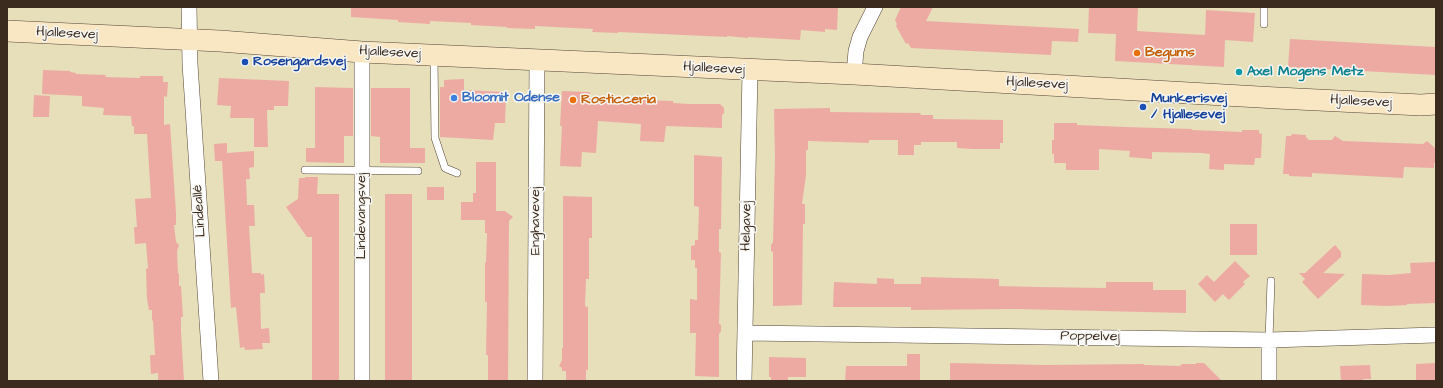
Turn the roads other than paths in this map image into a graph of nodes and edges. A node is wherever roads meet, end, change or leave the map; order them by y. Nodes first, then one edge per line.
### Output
1 (189, 7) edge
2 (875, 7) edge
3 (1264, 7) edge
4 (1264, 24) dead end
5 (7, 31) edge
6 (189, 40) junction
7 (362, 52) junction
8 (434, 55) junction
9 (537, 60) junction
10 (750, 70) junction
11 (854, 74) junction
12 (1431, 105) edge
13 (305, 170) dead end
14 (362, 171) junction
15 (418, 171) dead end
16 (457, 173) dead end
17 (1271, 281) dead end
18 (745, 333) junction
19 (1436, 335) edge
20 (1269, 340) junction
21 (211, 381) edge
22 (362, 381) edge
23 (535, 381) edge
24 (744, 381) edge
25 (1269, 381) edge

1 - 6 street
2 - 11 street
3 - 4 lane
5 - 6 street, Hjallesevej
6 - 7 street, Hjallesevej
6 - 21 street, Lindeallé
7 - 8 street, Hjallesevej
7 - 14 street, Lindevangsvej
8 - 9 street, Hjallesevej
8 - 16 lane
9 - 10 street, Hjallesevej
9 - 23 street, Enghavevej
10 - 11 street, Hjallesevej
10 - 18 street, Helgavej
11 - 12 street, Hjallesevej
13 - 14 lane
14 - 15 lane
14 - 22 street, Lindevangsvej
17 - 20 lane
18 - 20 street, Poppelvej
18 - 24 street, Helgavej
19 - 20 street, Poppelvej
20 - 25 street

